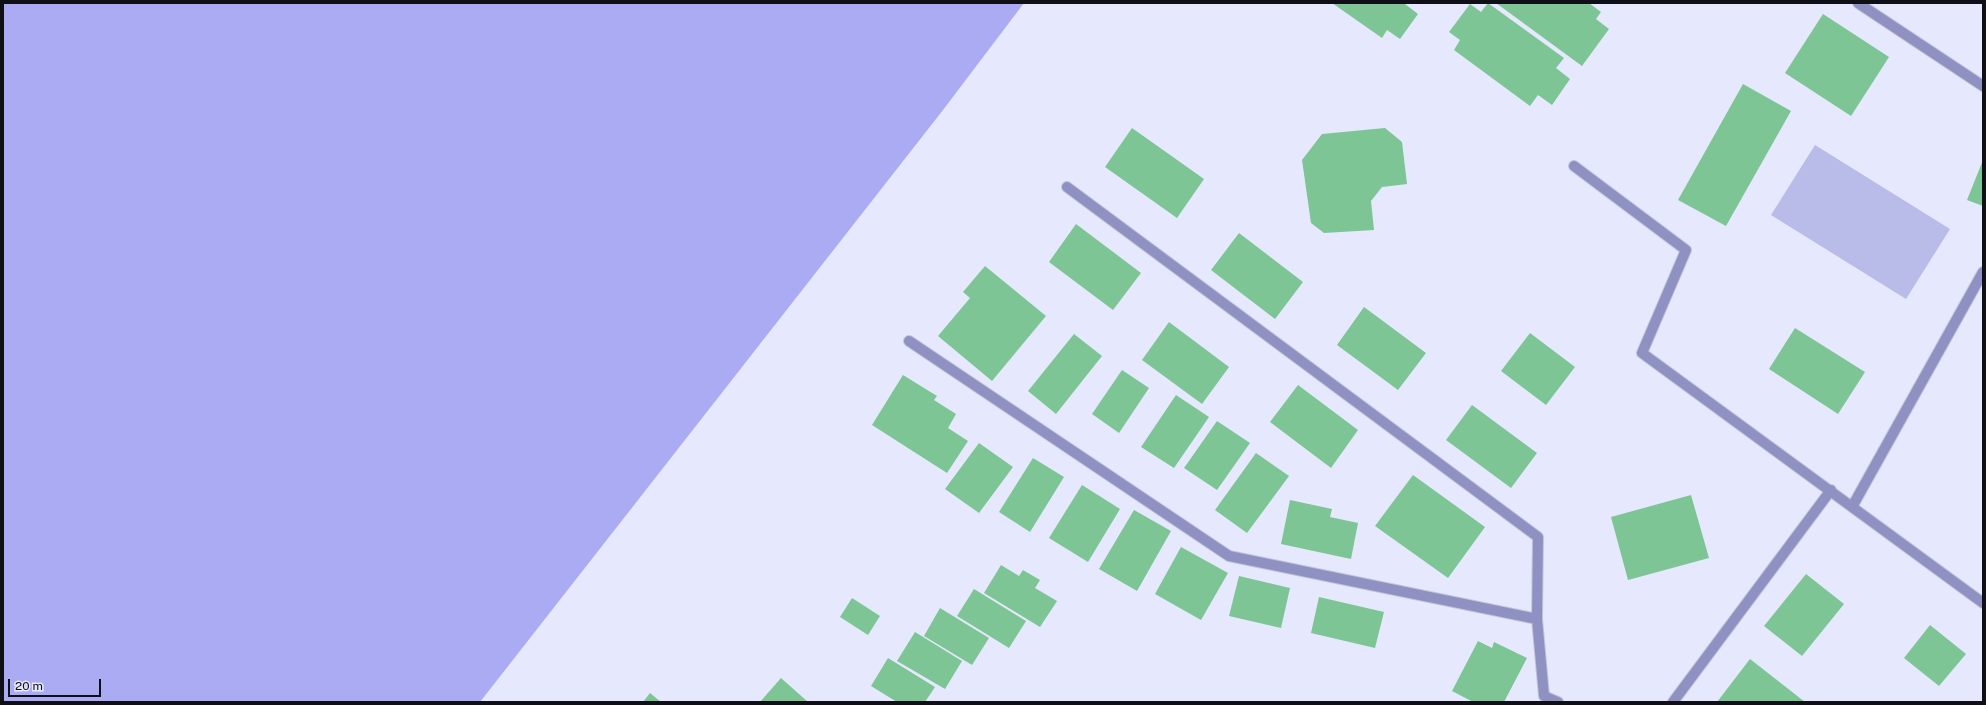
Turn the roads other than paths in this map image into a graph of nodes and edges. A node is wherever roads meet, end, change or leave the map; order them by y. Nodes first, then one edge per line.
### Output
1 (1858, 3) edge
2 (1983, 86) edge
3 (1574, 166) dead end
4 (1067, 187) dead end
5 (1983, 272) edge
6 (909, 341) dead end
7 (1831, 490) junction
8 (1852, 507) junction
9 (1983, 603) edge
10 (1538, 619) junction
11 (1542, 699) edge
12 (1558, 702) edge
13 (1673, 702) edge

1 - 2 street
3 - 7 street
4 - 10 street
5 - 8 street
6 - 10 street
7 - 8 street
7 - 13 street
8 - 9 street
10 - 11 street
11 - 12 street

